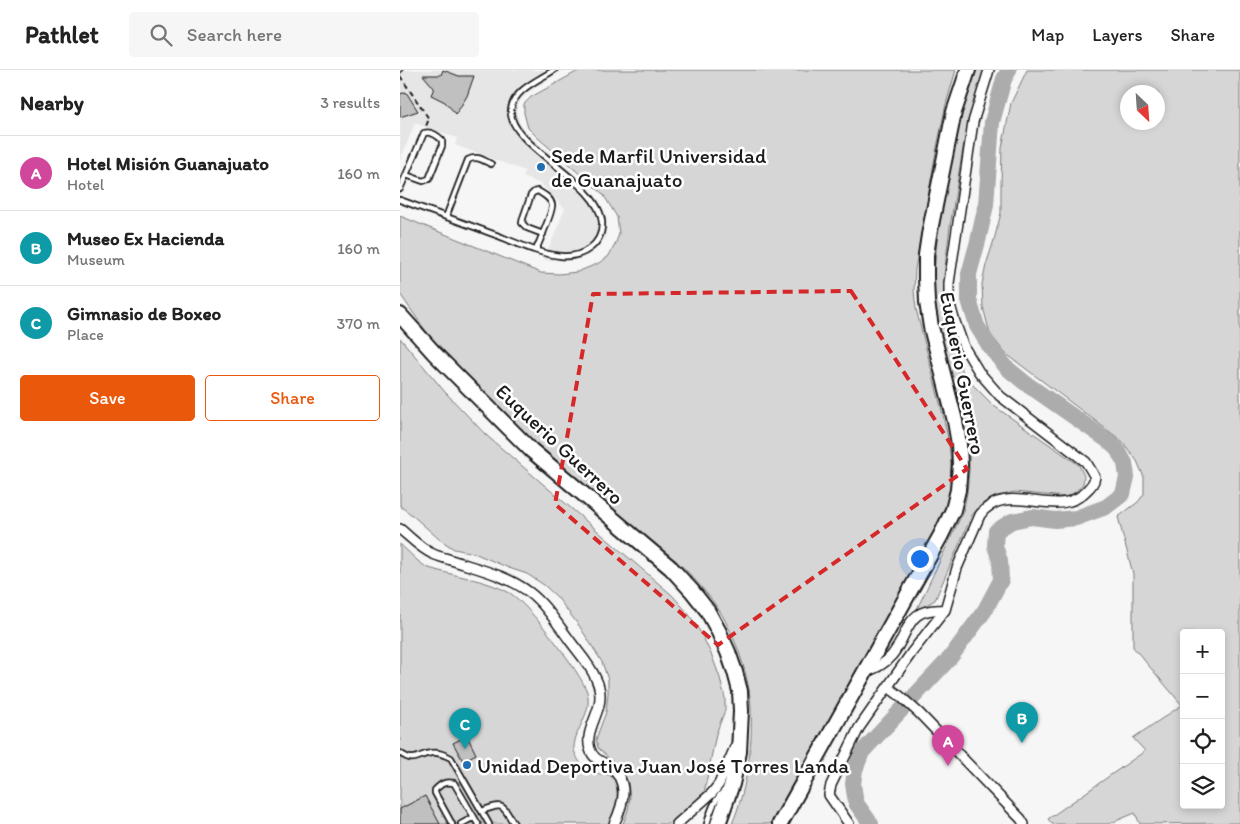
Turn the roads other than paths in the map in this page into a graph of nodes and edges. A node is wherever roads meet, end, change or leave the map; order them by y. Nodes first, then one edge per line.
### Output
1 (554, 70) edge
2 (968, 70) edge
3 (989, 70) edge
4 (491, 164) dead end
5 (406, 175) junction
6 (400, 189) edge
7 (400, 200) edge
8 (446, 217) junction
9 (543, 234) junction
10 (536, 250) junction
11 (400, 315) edge
12 (400, 529) edge
13 (945, 610) junction
14 (866, 672) junction
15 (888, 687) junction
16 (741, 734) junction
17 (400, 753) edge
18 (732, 784) junction
19 (482, 812) junction
20 (474, 817) junction
21 (452, 824) edge
22 (461, 824) edge
23 (478, 824) edge
24 (489, 824) edge
25 (514, 824) edge
26 (614, 824) edge
27 (677, 824) edge
28 (707, 824) edge
29 (718, 824) edge
30 (780, 824) edge
31 (849, 824) edge
32 (1024, 824) edge

1 - 10 lane
2 - 14 main road, Euquerio Guerrero
3 - 13 street
4 - 8 lane
5 - 5 lane
5 - 6 lane
7 - 8 lane
8 - 10 lane
9 - 9 lane
9 - 10 lane
11 - 16 main road, Euquerio Guerrero
12 - 26 street
13 - 14 street
13 - 15 street
14 - 30 main road, Euquerio Guerrero
15 - 31 street
15 - 32 street
16 - 18 main road, Euquerio Guerrero
16 - 27 street
17 - 19 lane
18 - 28 lane
18 - 29 main road, Euquerio Guerrero
19 - 24 lane
19 - 25 lane
20 - 21 lane
20 - 22 lane
20 - 23 lane

